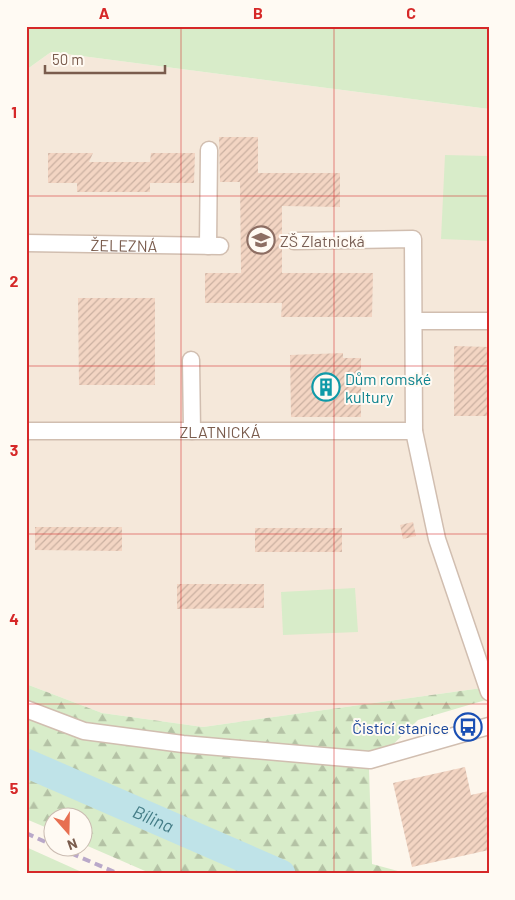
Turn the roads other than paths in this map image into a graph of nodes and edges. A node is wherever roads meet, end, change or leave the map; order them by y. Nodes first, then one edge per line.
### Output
1 (209, 150) dead end
2 (294, 241) dead end
3 (26, 243) edge
4 (414, 321) junction
5 (489, 322) edge
6 (192, 360) dead end
7 (26, 431) edge
8 (192, 431) junction
9 (414, 431) junction
10 (489, 692) edge
11 (26, 708) edge
12 (489, 726) edge

1 - 3 street, ŽELEZNÁ
2 - 4 street
4 - 5 street
4 - 9 street
6 - 8 street
7 - 8 street, ZLATNICKÁ
8 - 9 street, ZLATNICKÁ
9 - 10 street
11 - 12 street

